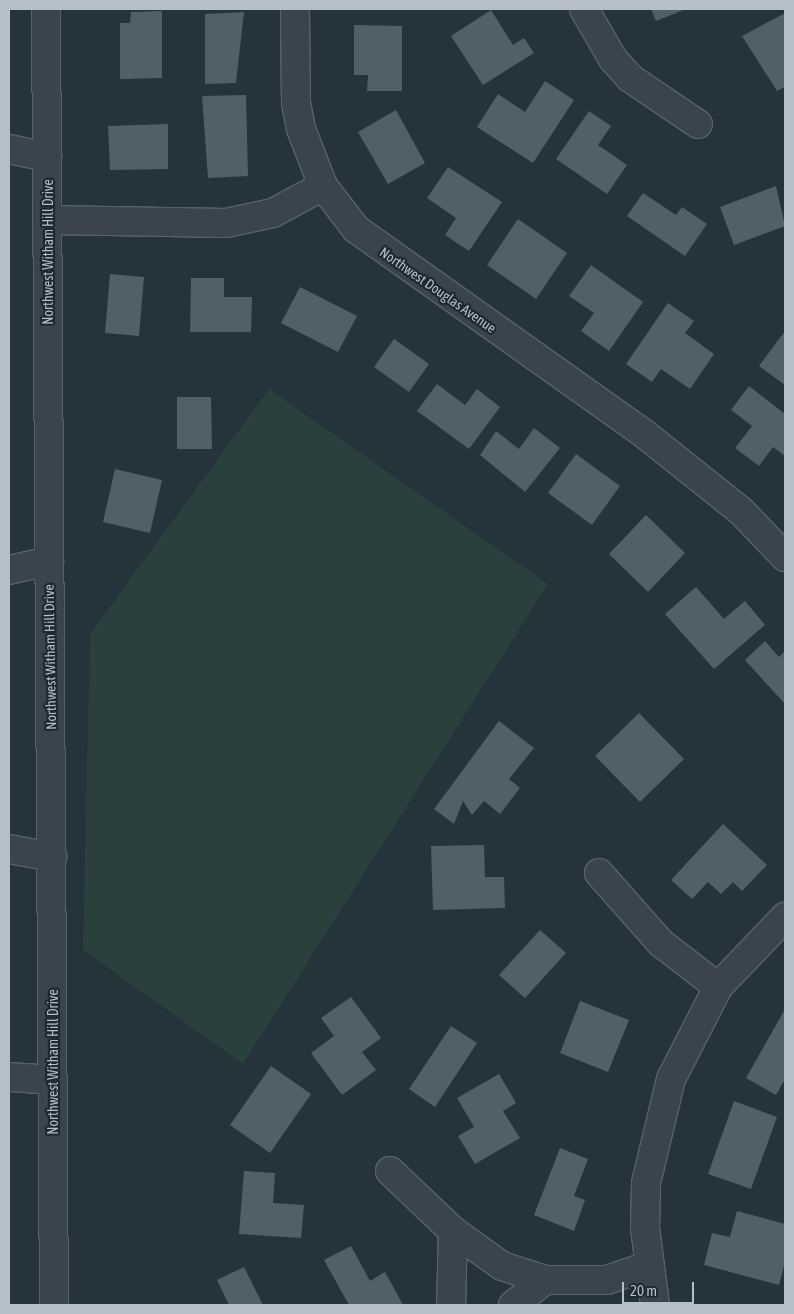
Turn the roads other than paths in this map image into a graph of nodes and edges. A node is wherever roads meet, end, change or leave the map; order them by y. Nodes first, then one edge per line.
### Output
1 (46, 9) edge
2 (295, 9) edge
3 (584, 9) edge
4 (698, 124) dead end
5 (9, 149) edge
6 (47, 157) junction
7 (324, 186) junction
8 (49, 220) junction
9 (783, 548) edge
10 (49, 561) junction
11 (9, 570) edge
12 (9, 849) edge
13 (52, 857) junction
14 (599, 873) dead end
15 (785, 917) edge
16 (718, 988) junction
17 (9, 1077) edge
18 (53, 1080) junction
19 (390, 1171) dead end
20 (453, 1231) junction
21 (648, 1266) junction
22 (545, 1280) junction
23 (54, 1305) edge
24 (451, 1305) edge
25 (513, 1305) edge
26 (655, 1305) edge

1 - 6 street, Northwest Witham Hill Drive
2 - 7 street, Northwest Douglas Avenue
3 - 4 street
5 - 6 street
6 - 8 street, Northwest Witham Hill Drive
7 - 8 street
7 - 9 street, Northwest Douglas Avenue
8 - 10 street, Northwest Witham Hill Drive
10 - 11 street
10 - 13 street, Northwest Witham Hill Drive
12 - 13 street
13 - 18 street, Northwest Witham Hill Drive
14 - 16 street
15 - 16 street
16 - 21 street
17 - 18 street
18 - 23 street, Northwest Witham Hill Drive
19 - 20 street
20 - 22 street
20 - 24 street
21 - 22 street
21 - 26 street
22 - 25 street

